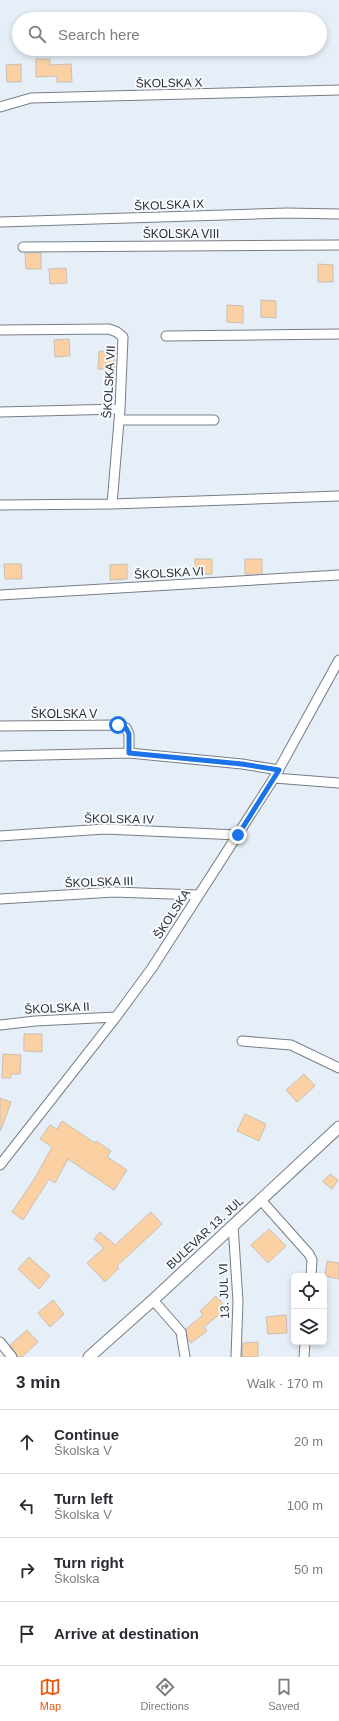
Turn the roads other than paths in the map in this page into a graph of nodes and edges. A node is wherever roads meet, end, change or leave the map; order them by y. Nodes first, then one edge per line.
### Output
1 (339, 90) edge
2 (0, 106) edge
3 (339, 214) edge
4 (0, 222) edge
5 (339, 245) edge
6 (23, 247) dead end
7 (0, 330) edge
8 (339, 334) edge
9 (166, 336) dead end
10 (120, 409) junction
11 (0, 412) edge
12 (119, 420) junction
13 (214, 420) dead end
14 (339, 496) edge
15 (112, 504) junction
16 (0, 505) edge
17 (339, 575) edge
18 (0, 595) edge
19 (339, 660) edge
20 (0, 726) edge
21 (129, 753) junction
22 (0, 756) edge
23 (277, 774) junction
24 (339, 783) edge
25 (238, 835) junction
26 (0, 836) edge
27 (198, 895) junction
28 (0, 899) edge
29 (116, 1017) junction
30 (0, 1025) edge
31 (242, 1041) dead end
32 (339, 1068) edge
33 (339, 1127) edge
34 (0, 1165) edge
35 (260, 1199) junction
36 (233, 1225) junction
37 (311, 1273) edge
38 (153, 1300) junction
39 (0, 1342) edge
40 (305, 1345) edge
41 (12, 1357) edge
42 (89, 1357) edge
43 (185, 1357) edge
44 (236, 1357) edge
45 (304, 1357) edge

1 - 2 street, ŠKOLSKA X
3 - 4 street, ŠKOLSKA IX
5 - 6 street, ŠKOLSKA VIII
7 - 10 street, ŠKOLSKA VII
8 - 9 street
10 - 11 street
10 - 12 street, ŠKOLSKA VII
12 - 13 street
12 - 15 street, ŠKOLSKA VII
14 - 15 street
15 - 16 street
17 - 18 street, ŠKOLSKA VI
19 - 23 street, ŠKOLSKA
20 - 21 street, ŠKOLSKA V
21 - 22 street
21 - 23 street
23 - 24 street
23 - 25 street, ŠKOLSKA
25 - 26 street, ŠKOLSKA IV
25 - 27 street, ŠKOLSKA
27 - 28 street, ŠKOLSKA III
27 - 29 street, ŠKOLSKA
29 - 30 street, ŠKOLSKA II
29 - 34 street, ŠKOLSKA
31 - 32 street
33 - 35 street, BULEVAR 13. JUL
35 - 36 street, BULEVAR 13. JUL
35 - 37 street
36 - 38 street, BULEVAR 13. JUL
36 - 44 street, 13. JUL VI
38 - 42 street, BULEVAR 13. JUL
38 - 43 street
39 - 41 street
40 - 45 street

